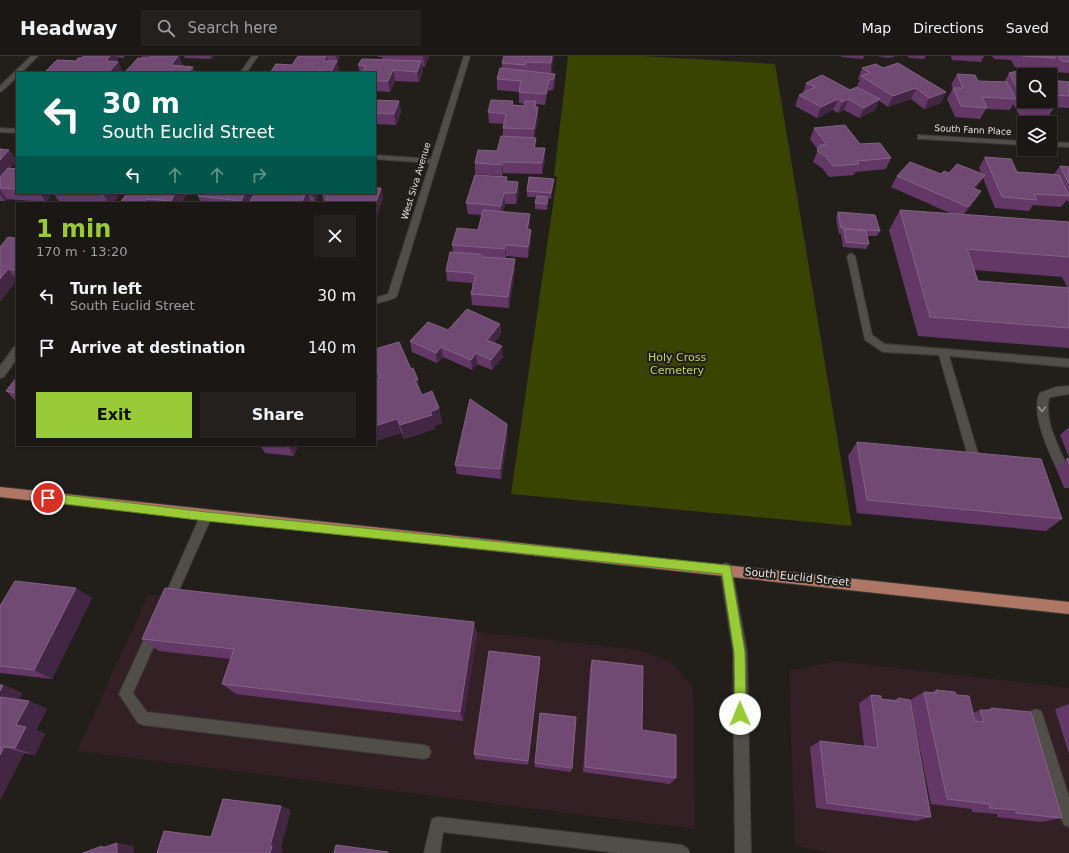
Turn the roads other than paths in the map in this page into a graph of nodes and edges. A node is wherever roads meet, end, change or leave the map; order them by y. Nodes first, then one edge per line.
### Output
1 (34, 56) edge
2 (255, 56) edge
3 (466, 56) edge
4 (18, 72) edge
5 (244, 72) edge
6 (16, 74) edge
7 (0, 90) edge
8 (0, 130) edge
9 (16, 131) edge
10 (921, 137) dead end
11 (1017, 143) edge
12 (1057, 144) edge
13 (1069, 145) edge
14 (376, 157) edge
15 (433, 161) junction
16 (851, 256) dead end
17 (376, 301) edge
18 (16, 351) edge
19 (943, 352) junction
20 (1069, 363) edge
21 (0, 374) edge
22 (1069, 390) edge
23 (973, 457) edge
24 (1062, 468) dead end
25 (0, 492) edge
26 (206, 516) junction
27 (726, 569) junction
28 (1069, 608) edge
29 (1036, 716) dead end
30 (424, 752) dead end
31 (1069, 820) edge
32 (432, 853) edge
33 (682, 853) edge
34 (742, 853) edge

1 - 4 street
2 - 5 street
3 - 15 street, West Siva Avenue
6 - 7 street
8 - 9 street
10 - 11 street, South Fann Place
12 - 13 street
14 - 15 street
15 - 17 street, West Siva Avenue
16 - 19 street
18 - 21 street
19 - 20 street
19 - 23 street
22 -> 24 street
25 - 26 main road, South Euclid Street
26 - 27 main road, South Euclid Street
26 - 30 street
27 - 28 main road, South Euclid Street
27 - 34 street
29 - 31 street
32 - 33 street

